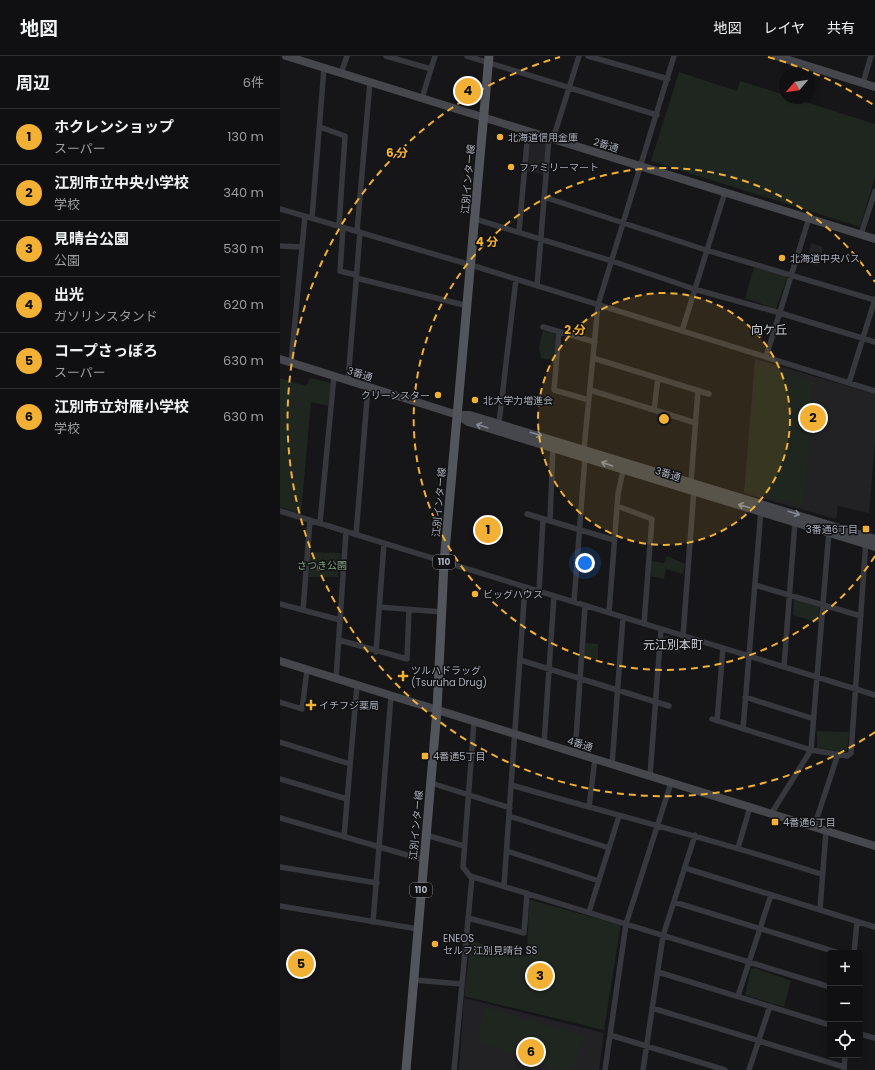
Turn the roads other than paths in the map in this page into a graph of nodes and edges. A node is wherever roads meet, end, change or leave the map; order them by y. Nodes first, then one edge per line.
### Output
1 (286, 56) edge
2 (347, 56) edge
3 (389, 56) edge
4 (435, 56) edge
5 (467, 56) edge
6 (579, 56) edge
7 (588, 56) edge
8 (674, 56) edge
9 (776, 56) edge
10 (872, 56) edge
11 (489, 60) edge
12 (799, 60) edge
13 (324, 68) junction
14 (431, 69) junction
15 (341, 73) junction
16 (668, 79) junction
17 (370, 82) junction
18 (863, 83) junction
19 (875, 87) edge
20 (570, 89) junction
21 (422, 98) junction
22 (657, 115) junction
23 (484, 117) junction
24 (320, 128) junction
25 (528, 131) junction
26 (551, 138) junction
27 (641, 166) junction
28 (875, 191) edge
29 (725, 192) junction
30 (544, 197) junction
31 (280, 209) edge
32 (305, 216) junction
33 (312, 218) junction
34 (809, 218) junction
35 (476, 219) junction
36 (625, 222) junction
37 (341, 227) junction
38 (358, 232) junction
39 (519, 232) junction
40 (861, 234) junction
41 (541, 239) junction
42 (875, 239) edge
43 (280, 246) edge
44 (302, 247) junction
45 (706, 250) junction
46 (612, 261) junction
47 (471, 265) junction
48 (792, 274) junction
49 (356, 276) junction
50 (516, 279) junction
51 (537, 286) junction
52 (694, 290) junction
53 (875, 299) edge
54 (598, 305) junction
55 (468, 306) junction
56 (780, 313) junction
57 (542, 327) dead end
58 (682, 331) junction
59 (559, 332) junction
60 (862, 338) junction
61 (595, 342) junction
62 (875, 342) edge
63 (766, 357) junction
64 (593, 358) junction
65 (280, 359) edge
66 (291, 363) junction
67 (334, 376) junction
68 (658, 378) junction
69 (348, 381) junction
70 (849, 383) junction
71 (368, 387) junction
72 (590, 390) junction
73 (698, 390) junction
74 (875, 391) edge
75 (709, 394) dead end
76 (589, 400) junction
77 (654, 410) junction
78 (458, 415) junction
79 (696, 423) junction
80 (499, 424) junction
81 (553, 443) junction
82 (585, 453) junction
83 (625, 461) junction
84 (623, 470) junction
85 (693, 483) junction
86 (694, 492) junction
87 (617, 506) junction
88 (762, 507) junction
89 (280, 511) edge
90 (527, 514) dead end
91 (543, 519) junction
92 (310, 520) junction
93 (550, 521) junction
94 (795, 522) junction
95 (320, 523) junction
96 (830, 529) junction
97 (579, 530) junction
98 (346, 532) junction
99 (356, 535) junction
100 (875, 539) edge
101 (614, 540) junction
102 (866, 540) junction
103 (384, 543) junction
104 (875, 547) edge
105 (444, 563) junction
106 (755, 585) junction
107 (525, 587) junction
108 (539, 592) junction
109 (790, 595) junction
110 (554, 596) junction
111 (574, 602) junction
112 (280, 604) edge
113 (825, 605) junction
114 (585, 606) junction
115 (379, 607) junction
116 (303, 610) junction
117 (409, 610) junction
118 (442, 612) junction
119 (609, 613) junction
120 (861, 616) junction
121 (623, 617) junction
122 (340, 620) junction
123 (644, 624) junction
124 (661, 629) junction
125 (683, 636) junction
126 (338, 640) junction
127 (723, 648) junction
128 (376, 652) junction
129 (748, 656) junction
130 (520, 660) junction
131 (280, 662) edge
132 (784, 667) junction
133 (548, 668) junction
134 (307, 670) junction
135 (818, 677) junction
136 (580, 678) junction
137 (336, 679) junction
138 (357, 685) junction
139 (856, 689) junction
140 (618, 690) junction
141 (875, 695) edge
142 (391, 696) junction
143 (745, 697) junction
144 (280, 702) edge
145 (655, 702) junction
146 (669, 706) dead end
147 (437, 710) junction
148 (814, 718) junction
149 (474, 722) junction
150 (743, 729) junction
151 (515, 734) junction
152 (280, 742) edge
153 (544, 744) junction
154 (812, 750) junction
155 (575, 753) junction
156 (838, 754) junction
157 (595, 759) junction
158 (350, 764) junction
159 (612, 765) junction
160 (650, 776) junction
161 (280, 779) edge
162 (430, 783) junction
163 (671, 783) junction
164 (511, 785) junction
165 (468, 795) junction
166 (347, 799) junction
167 (589, 807) junction
168 (750, 807) junction
169 (510, 808) junction
170 (771, 814) junction
171 (509, 816) junction
172 (619, 816) junction
173 (280, 818) edge
174 (657, 827) junction
175 (814, 827) junction
176 (826, 831) junction
177 (426, 835) junction
178 (695, 835) junction
179 (344, 837) junction
180 (464, 846) junction
181 (875, 846) edge
182 (380, 848) junction
183 (609, 848) junction
184 (738, 848) junction
185 (507, 852) junction
186 (424, 860) junction
187 (280, 867) edge
188 (684, 868) junction
189 (821, 874) junction
190 (472, 877) junction
191 (598, 881) junction
192 (377, 883) junction
193 (504, 886) junction
194 (527, 893) junction
195 (771, 895) junction
196 (674, 902) junction
197 (280, 906) edge
198 (820, 909) junction
199 (589, 912) junction
200 (468, 918) junction
201 (373, 922) junction
202 (857, 922) junction
203 (626, 924) junction
204 (875, 927) edge
205 (760, 928) junction
206 (418, 929) junction
207 (663, 936) junction
208 (830, 950) edge
209 (854, 950) edge
210 (749, 962) junction
211 (658, 972) junction
212 (414, 980) junction
213 (462, 984) junction
214 (827, 986) edge
215 (738, 996) junction
216 (770, 1006) junction
217 (652, 1008) junction
218 (827, 1024) edge
219 (610, 1035) junction
220 (863, 1035) edge
221 (875, 1038) edge
222 (758, 1040) junction
223 (646, 1046) junction
224 (845, 1058) edge
225 (844, 1068) edge
226 (406, 1070) edge
227 (454, 1070) edge
228 (605, 1070) edge
229 (643, 1070) edge
230 (725, 1070) edge
231 (749, 1070) edge

1 - 13 street, 2番通
2 - 15 street
3 - 14 street
4 - 14 street
5 - 11 street
6 - 20 street
7 - 16 street
8 - 16 street
9 - 12 street
10 - 18 street
11 - 20 street
11 - 23 main road, 江別インター線 / 110
12 - 18 street
13 - 15 street, 2番通
13 - 24 street
14 - 21 street
15 - 17 street, 2番通
16 - 22 street
17 - 21 street, 2番通
17 - 38 street
18 - 19 street
20 - 22 street
20 - 26 street
21 - 23 street, 2番通
22 - 27 street
23 - 25 street, 2番通
23 - 35 main road, 江別インター線 / 110
24 - 33 street
24 - 37 street
25 - 26 street, 2番通
25 - 39 street
26 - 27 street, 2番通
26 - 30 street
27 - 29 street, 2番通
27 - 36 street
28 - 40 street
29 - 34 street, 2番通
29 - 45 street
30 - 36 street
30 - 41 street
31 - 32 street
32 - 33 street
32 - 44 street
33 - 37 street
34 - 40 street, 2番通
34 - 48 street
35 - 39 street
35 - 47 main road, 江別インター線 / 110
36 - 45 street
36 - 46 street
37 - 38 street
37 - 49 street
38 - 47 street
38 - 49 street
39 - 41 street
40 - 42 street, 2番通
41 - 46 street
41 - 51 street
43 - 44 street
44 - 66 street
45 - 48 street
45 - 52 street
46 - 52 street
46 - 54 street
47 - 50 street
47 - 55 main road, 江別インター線 / 110
48 - 53 street
48 - 56 street
49 - 55 street
49 - 69 street
50 - 51 street
50 - 80 street
51 - 54 street
52 - 56 street
52 - 58 street
53 - 60 street
54 - 58 street
54 - 61 street
55 - 78 main road, 江別インター線 / 110
56 - 60 street
56 - 63 street
57 - 59 street
58 - 63 street
59 - 61 street
59 - 76 street
60 - 62 street
60 - 70 street
61 - 64 street
63 - 70 street
64 - 68 street
64 - 72 street
65 - 66 street, 3番通
66 - 67 street, 3番通
67 - 69 street, 3番通
67 - 95 street
68 - 73 street
68 - 77 street
69 - 71 street, 3番通
70 - 74 street
71 - 78 street, 3番通
71 - 99 street
72 - 76 street
72 - 77 street
73 - 75 street
73 - 79 street
76 - 82 street
77 - 79 street
78 - 80 street, 3番通
81 -> 78 street, 3番通
78 - 105 main road, 江別インター線 / 110
79 - 85 street
80 -> 81 street, 3番通
81 - 82 street, 3番通
81 - 93 street
82 - 83 street, 3番通
84 -> 82 street, 3番通
82 - 97 street
83 - 84 street
83 - 85 street, 3番通
84 - 86 street, 3番通
84 - 87 street
85 - 86 street
85 - 88 street, 3番通
88 -> 86 street, 3番通
86 - 125 street
87 - 101 street
87 - 123 street
88 - 94 street, 3番通
88 -> 96 street, 3番通
88 - 106 street
89 - 92 street
90 - 91 street
91 - 93 street
91 - 108 street
92 - 95 street
92 - 116 street
93 - 97 street
94 - 96 street, 3番通
94 - 109 street
95 - 98 street
96 - 102 street, 3番通
96 - 113 street
97 - 101 street
97 - 111 street
98 - 99 street
98 - 122 street
99 - 103 street
100 - 102 street, 3番通
101 - 119 street
102 - 104 street, 3番通
102 - 120 street
103 - 105 street
103 - 115 street
105 - 107 street
105 - 118 main road, 江別インター線 / 110
106 - 109 street
106 - 129 street
107 - 108 street
107 - 130 street
108 - 110 street
109 - 113 street
109 - 132 street
110 - 111 street
110 - 133 street
111 - 114 street
112 - 116 street
113 - 120 street
113 - 135 street
114 - 119 street
114 - 136 street
115 - 117 street
115 - 128 street
116 - 122 street
117 - 118 street
117 - 128 street
118 - 147 main road, 江別インター線 / 110
119 - 121 street
120 - 139 street
121 - 123 street
121 - 140 street
122 - 126 street
123 - 124 street
124 - 125 street
124 - 145 street
125 - 127 street
126 - 128 street
126 - 137 street
127 - 129 street
127 - 150 street
129 - 132 street
129 - 143 street
130 - 133 street
130 - 151 street
131 - 134 street, 4番通
132 - 135 street
133 - 136 street
133 - 153 street
134 - 137 street, 4番通
134 - 144 street
135 - 139 street
135 - 148 street
136 - 140 street
136 - 155 street
137 - 138 street, 4番通
138 - 142 street, 4番通
138 - 158 street
139 - 141 street
139 - 156 street
140 - 145 street
140 - 159 street
142 - 147 street, 4番通
142 - 182 street
143 - 148 street
143 - 150 street
145 - 146 street
145 - 160 street
147 - 149 street, 4番通
147 - 162 main road, 江別インター線 / 110
148 - 154 street
149 - 151 street, 4番通
149 - 165 street
150 - 154 street
151 - 153 street, 4番通
151 - 164 street
152 - 158 street
153 - 155 street, 4番通
154 - 156 street
154 - 170 street
155 - 157 street, 4番通
156 - 175 street
157 - 159 street, 4番通
157 - 167 street
158 - 166 street
159 - 160 street, 4番通
160 - 163 street, 4番通
161 - 166 street
162 - 165 street
162 - 177 main road, 江別インター線 / 110
163 - 168 street, 4番通
163 - 174 street
164 - 167 street
164 - 169 street
165 - 169 street
165 - 180 street
166 - 179 street
167 - 172 street
168 - 170 street, 4番通
168 - 184 street
169 - 171 street
170 - 175 street, 4番通
171 - 183 street
171 - 185 street
172 - 174 street
172 - 183 street
173 - 179 street
174 - 178 street
174 - 203 street
175 - 176 street, 4番通
176 - 181 street, 4番通
176 - 189 street
177 - 180 street
177 - 186 main road, 江別インター線 / 110
178 - 184 street
178 - 188 street
179 - 182 street
180 - 190 street
182 - 186 street
182 - 192 street
183 - 191 street
184 - 189 street
185 - 191 street
185 - 193 street
186 - 206 main road, 江別インター線 / 110
187 - 192 street
188 - 195 street
188 - 196 street
189 - 198 street
190 - 193 street
190 - 200 street
191 - 199 street
192 - 201 street
193 - 194 street
194 - 199 street
194 - 200 street
195 - 198 street
195 - 205 street
196 - 205 street
196 - 207 street
197 - 201 street
198 - 202 street
199 - 203 street
200 - 213 street
201 - 206 street
202 - 204 street
202 - 209 street
203 - 207 street
203 - 219 street
205 - 208 street
205 - 210 street
206 - 212 main road, 江別インター線 / 110
207 - 210 street
207 - 211 street
210 - 214 street
210 - 215 street
211 - 215 street
211 - 217 street
212 - 213 street
212 - 226 main road, 江別インター線 / 110
213 - 227 street
215 - 216 street
216 - 218 street
216 - 222 street
217 - 222 street
217 - 223 street
219 - 223 street
219 - 228 street
220 - 221 street
222 - 225 street
222 - 231 street
223 - 229 street
223 - 230 street
224 - 225 street

